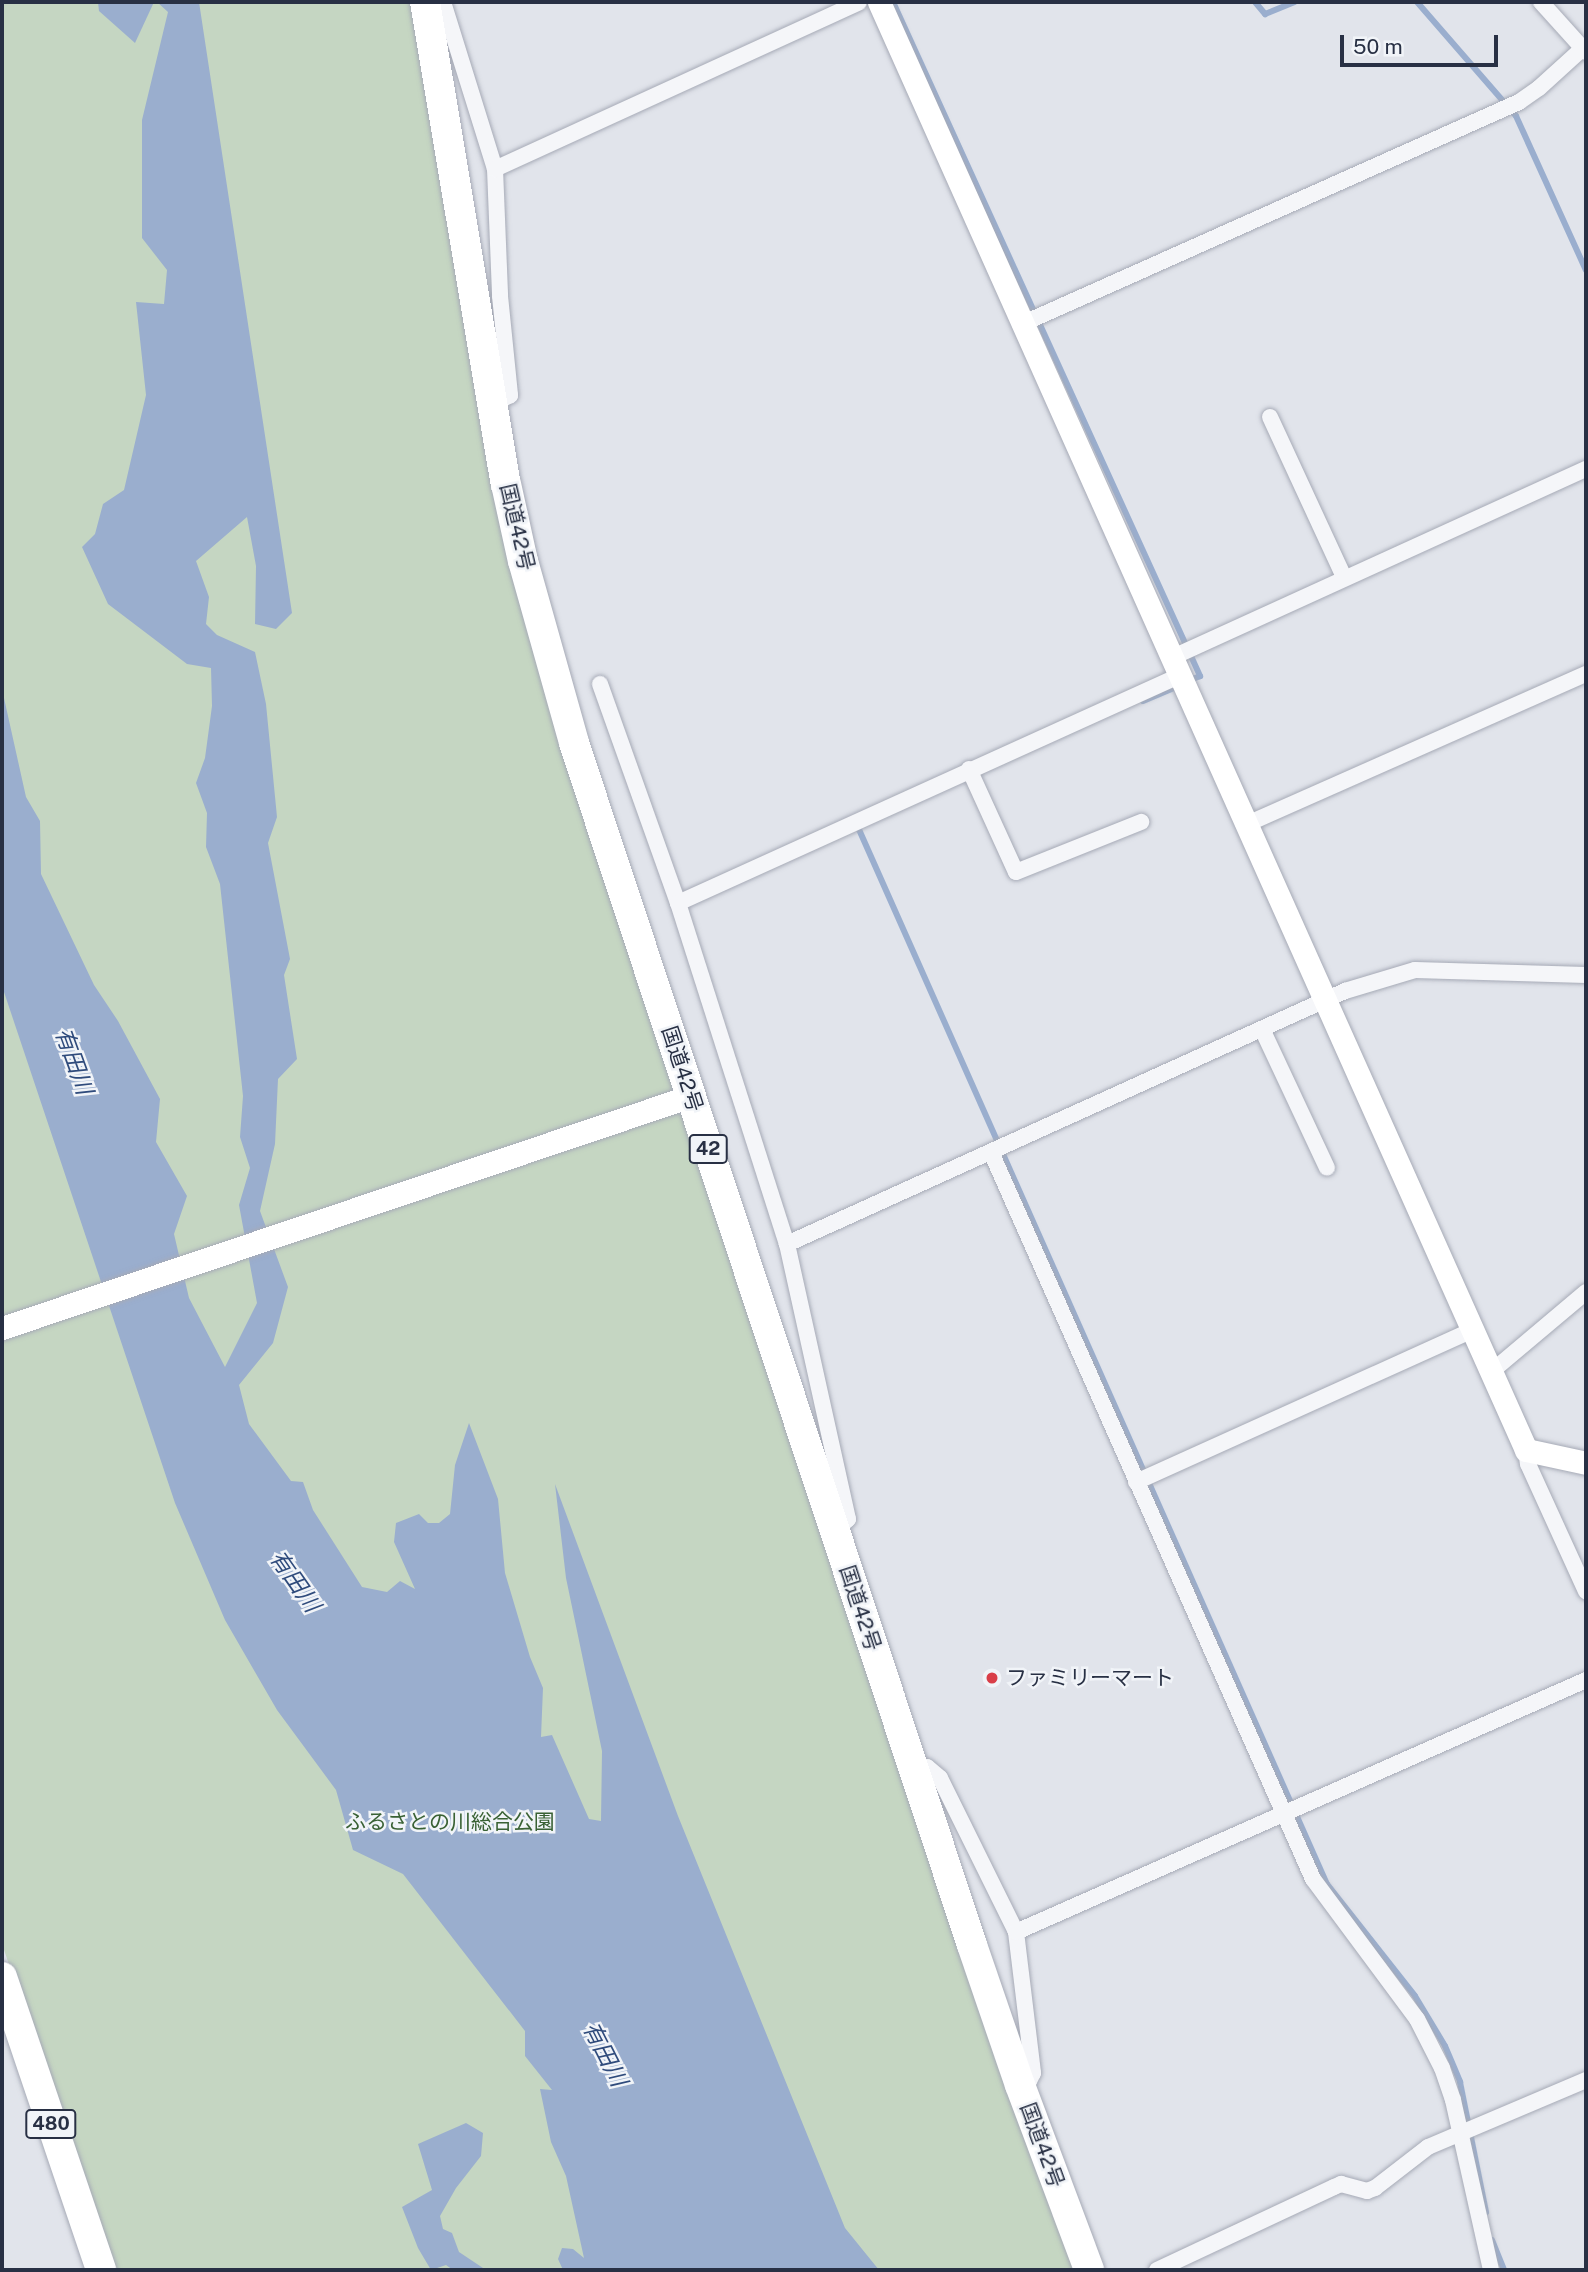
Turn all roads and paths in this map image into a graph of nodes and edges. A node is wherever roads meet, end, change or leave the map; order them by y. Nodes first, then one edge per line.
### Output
1 (425, 2) edge
2 (443, 2) edge
3 (859, 2) edge
4 (879, 2) edge
5 (1541, 2) edge
6 (1584, 50) edge
7 (495, 169) junction
8 (1024, 323) junction
9 (492, 405) junction
10 (1270, 417) dead end
11 (1586, 469) edge
12 (1344, 577) junction
13 (1177, 666) junction
14 (1586, 674) edge
15 (600, 684) dead end
16 (969, 769) junction
17 (1141, 822) dead end
18 (1247, 824) junction
19 (678, 903) junction
20 (1586, 975) edge
21 (1325, 1000) junction
22 (1262, 1029) junction
23 (681, 1099) junction
24 (991, 1152) junction
25 (1327, 1168) dead end
26 (787, 1244) junction
27 (1586, 1292) edge
28 (2, 1328) edge
29 (1472, 1330) junction
30 (1491, 1372) junction
31 (1526, 1450) junction
32 (1586, 1463) edge
33 (1136, 1482) junction
34 (835, 1531) junction
35 (1586, 1591) edge
36 (1586, 1680) edge
37 (913, 1768) junction
38 (1286, 1812) junction
39 (1016, 1931) junction
40 (2, 1977) edge
41 (1586, 2080) edge
42 (1020, 2085) junction
43 (1460, 2135) junction
44 (101, 2270) edge
45 (1089, 2270) edge
46 (1157, 2270) edge
47 (1491, 2270) edge

1 - 9 highway, 国道42号 / 42
2 - 7 street
3 - 7 street
4 - 8 street
5 - 6 street
6 - 8 street
7 - 9 street
8 - 13 street
9 - 23 highway, 国道42号 / 42
10 - 12 street
11 - 12 street
12 - 13 street
13 - 16 street
13 - 18 street
14 - 18 street
15 - 19 street
16 - 17 street
16 - 19 street
18 - 21 street
19 - 26 street
20 - 21 street
21 - 22 street
21 - 29 street
22 - 24 street
22 - 25 street
23 - 28 street
23 - 34 highway, 国道42号 / 42
24 - 26 street
24 - 33 street
26 - 34 street
27 - 30 street
29 - 30 street
29 - 33 street
30 - 31 street
31 - 32 street
31 - 35 street
33 - 38 street
34 - 37 highway, 国道42号 / 42
36 - 38 street
37 - 39 street
37 - 42 highway, 国道42号 / 42
38 - 39 street
38 - 43 street
39 - 42 street
40 - 44 highway, 480
41 - 43 street
42 - 45 highway, 国道42号 / 42
43 - 46 street
43 - 47 street

